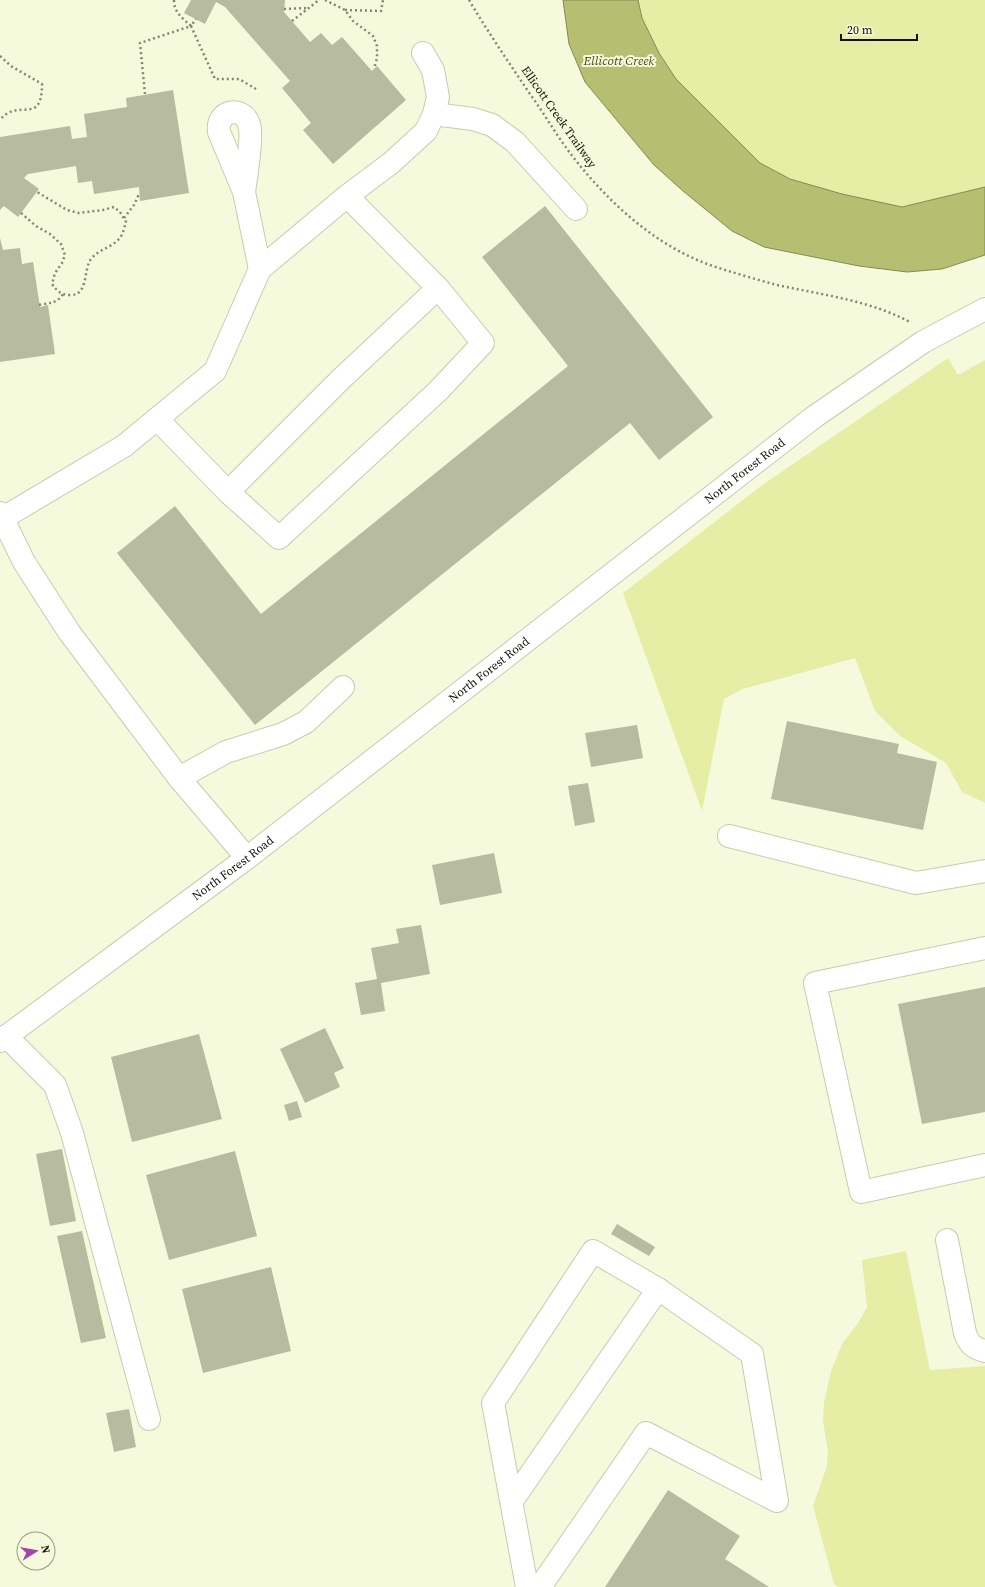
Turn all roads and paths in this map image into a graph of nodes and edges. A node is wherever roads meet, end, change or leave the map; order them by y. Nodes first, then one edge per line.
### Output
1 (174, 0) edge
2 (319, 0) edge
3 (325, 0) edge
4 (383, 0) edge
5 (470, 0) edge
6 (308, 8) junction
7 (284, 9) dead end
8 (345, 10) junction
9 (196, 19) dead end
10 (292, 21) dead end
11 (191, 26) junction
12 (423, 53) dead end
13 (0, 56) edge
14 (374, 69) dead end
15 (256, 89) dead end
16 (145, 94) dead end
17 (434, 114) junction
18 (1, 116) edge
19 (0, 120) edge
20 (37, 192) dead end
21 (244, 192) dead end
22 (139, 194) dead end
23 (347, 196) junction
24 (576, 209) dead end
25 (21, 213) dead end
26 (124, 218) junction
27 (260, 268) junction
28 (438, 288) junction
29 (63, 294) junction
30 (39, 305) dead end
31 (985, 309) edge
32 (911, 323) dead end
33 (157, 420) junction
34 (228, 492) junction
35 (1, 515) edge
36 (343, 687) dead end
37 (179, 778) junction
38 (729, 836) dead end
39 (247, 858) junction
40 (985, 871) edge
41 (985, 948) edge
42 (3, 1038) edge
43 (985, 1165) edge
44 (947, 1240) dead end
45 (658, 1289) junction
46 (985, 1351) edge
47 (149, 1419) dead end
48 (512, 1502) junction
49 (528, 1587) edge
50 (540, 1587) edge

1 - 11 path
2 - 6 path
3 - 8 path
4 - 8 path
5 - 32 path, Ellicott Creek Trailway
6 - 7 path
6 - 10 path
8 - 14 path
9 - 11 path
11 - 15 path
11 - 16 path
12 - 17 street
13 - 18 path
17 - 23 street
17 - 24 street
18 - 19 path
20 - 26 path
21 - 27 street
22 - 26 path
23 - 27 street
23 - 28 street
25 - 29 path
26 - 29 path
27 - 33 street
28 - 34 street
28 - 34 street
29 - 30 path
31 - 39 street, North Forest Road
33 - 34 street
33 - 35 street
35 - 37 street
36 - 37 street
37 - 39 street
38 - 40 street
39 - 42 street, North Forest Road
41 - 43 street
42 - 47 street
44 - 46 street
45 - 48 street
45 - 48 street
45 - 50 street
48 - 49 street

